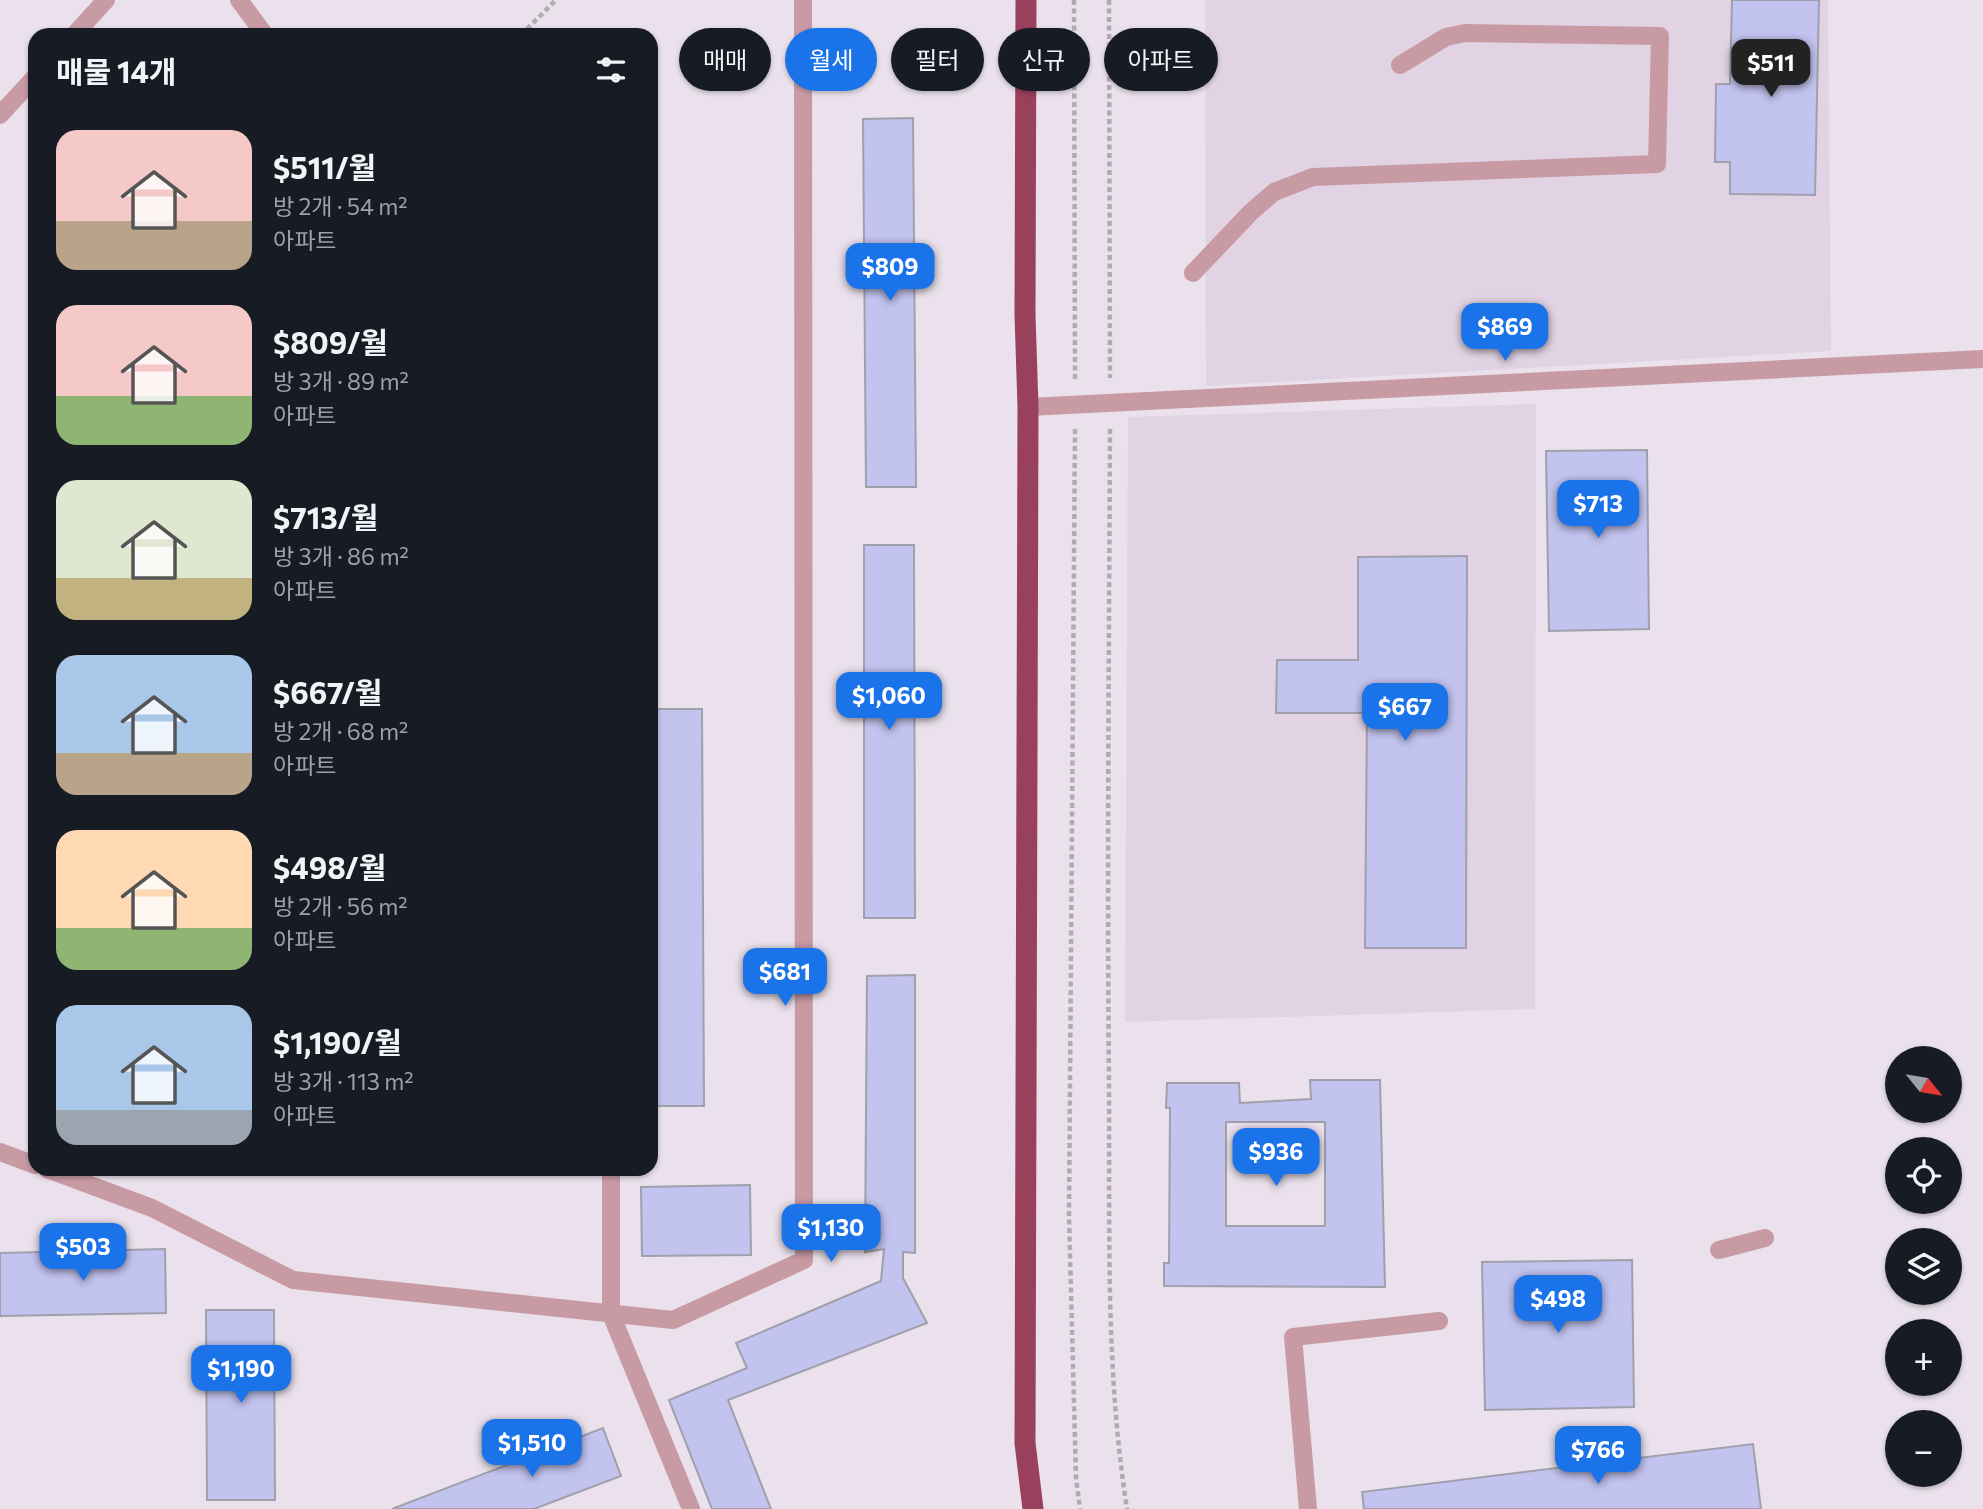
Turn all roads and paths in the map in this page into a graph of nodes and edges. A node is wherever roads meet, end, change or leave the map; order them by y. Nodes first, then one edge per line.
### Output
1 (106, 0) edge
2 (239, 0) edge
3 (556, 0) edge
4 (803, 0) edge
5 (1026, 0) edge
6 (1074, 0) edge
7 (1109, 0) edge
8 (80, 28) edge
9 (260, 28) edge
10 (528, 28) edge
11 (1400, 65) dead end
12 (28, 85) edge
13 (0, 115) edge
14 (1193, 273) dead end
15 (1983, 359) edge
16 (1110, 403) junction
17 (1075, 405) junction
18 (1028, 407) junction
19 (0, 1152) edge
20 (28, 1162) edge
21 (66, 1176) edge
22 (611, 1176) edge
23 (1765, 1238) dead end
24 (1719, 1250) dead end
25 (611, 1314) junction
26 (1440, 1321) dead end
27 (691, 1509) edge
28 (1033, 1509) edge
29 (1080, 1509) edge
30 (1126, 1509) edge
31 (1308, 1509) edge

1 - 8 street
2 - 9 street
3 - 10 path
4 - 25 street
5 - 18 highway
6 - 17 path
7 - 16 path
11 - 14 street
12 - 13 street
15 - 16 street
16 - 17 street
16 - 30 path
17 - 18 street
17 - 29 path
18 - 28 highway
19 - 20 street
21 - 25 street
22 - 25 street
23 - 24 street
25 - 27 street
26 - 31 street

